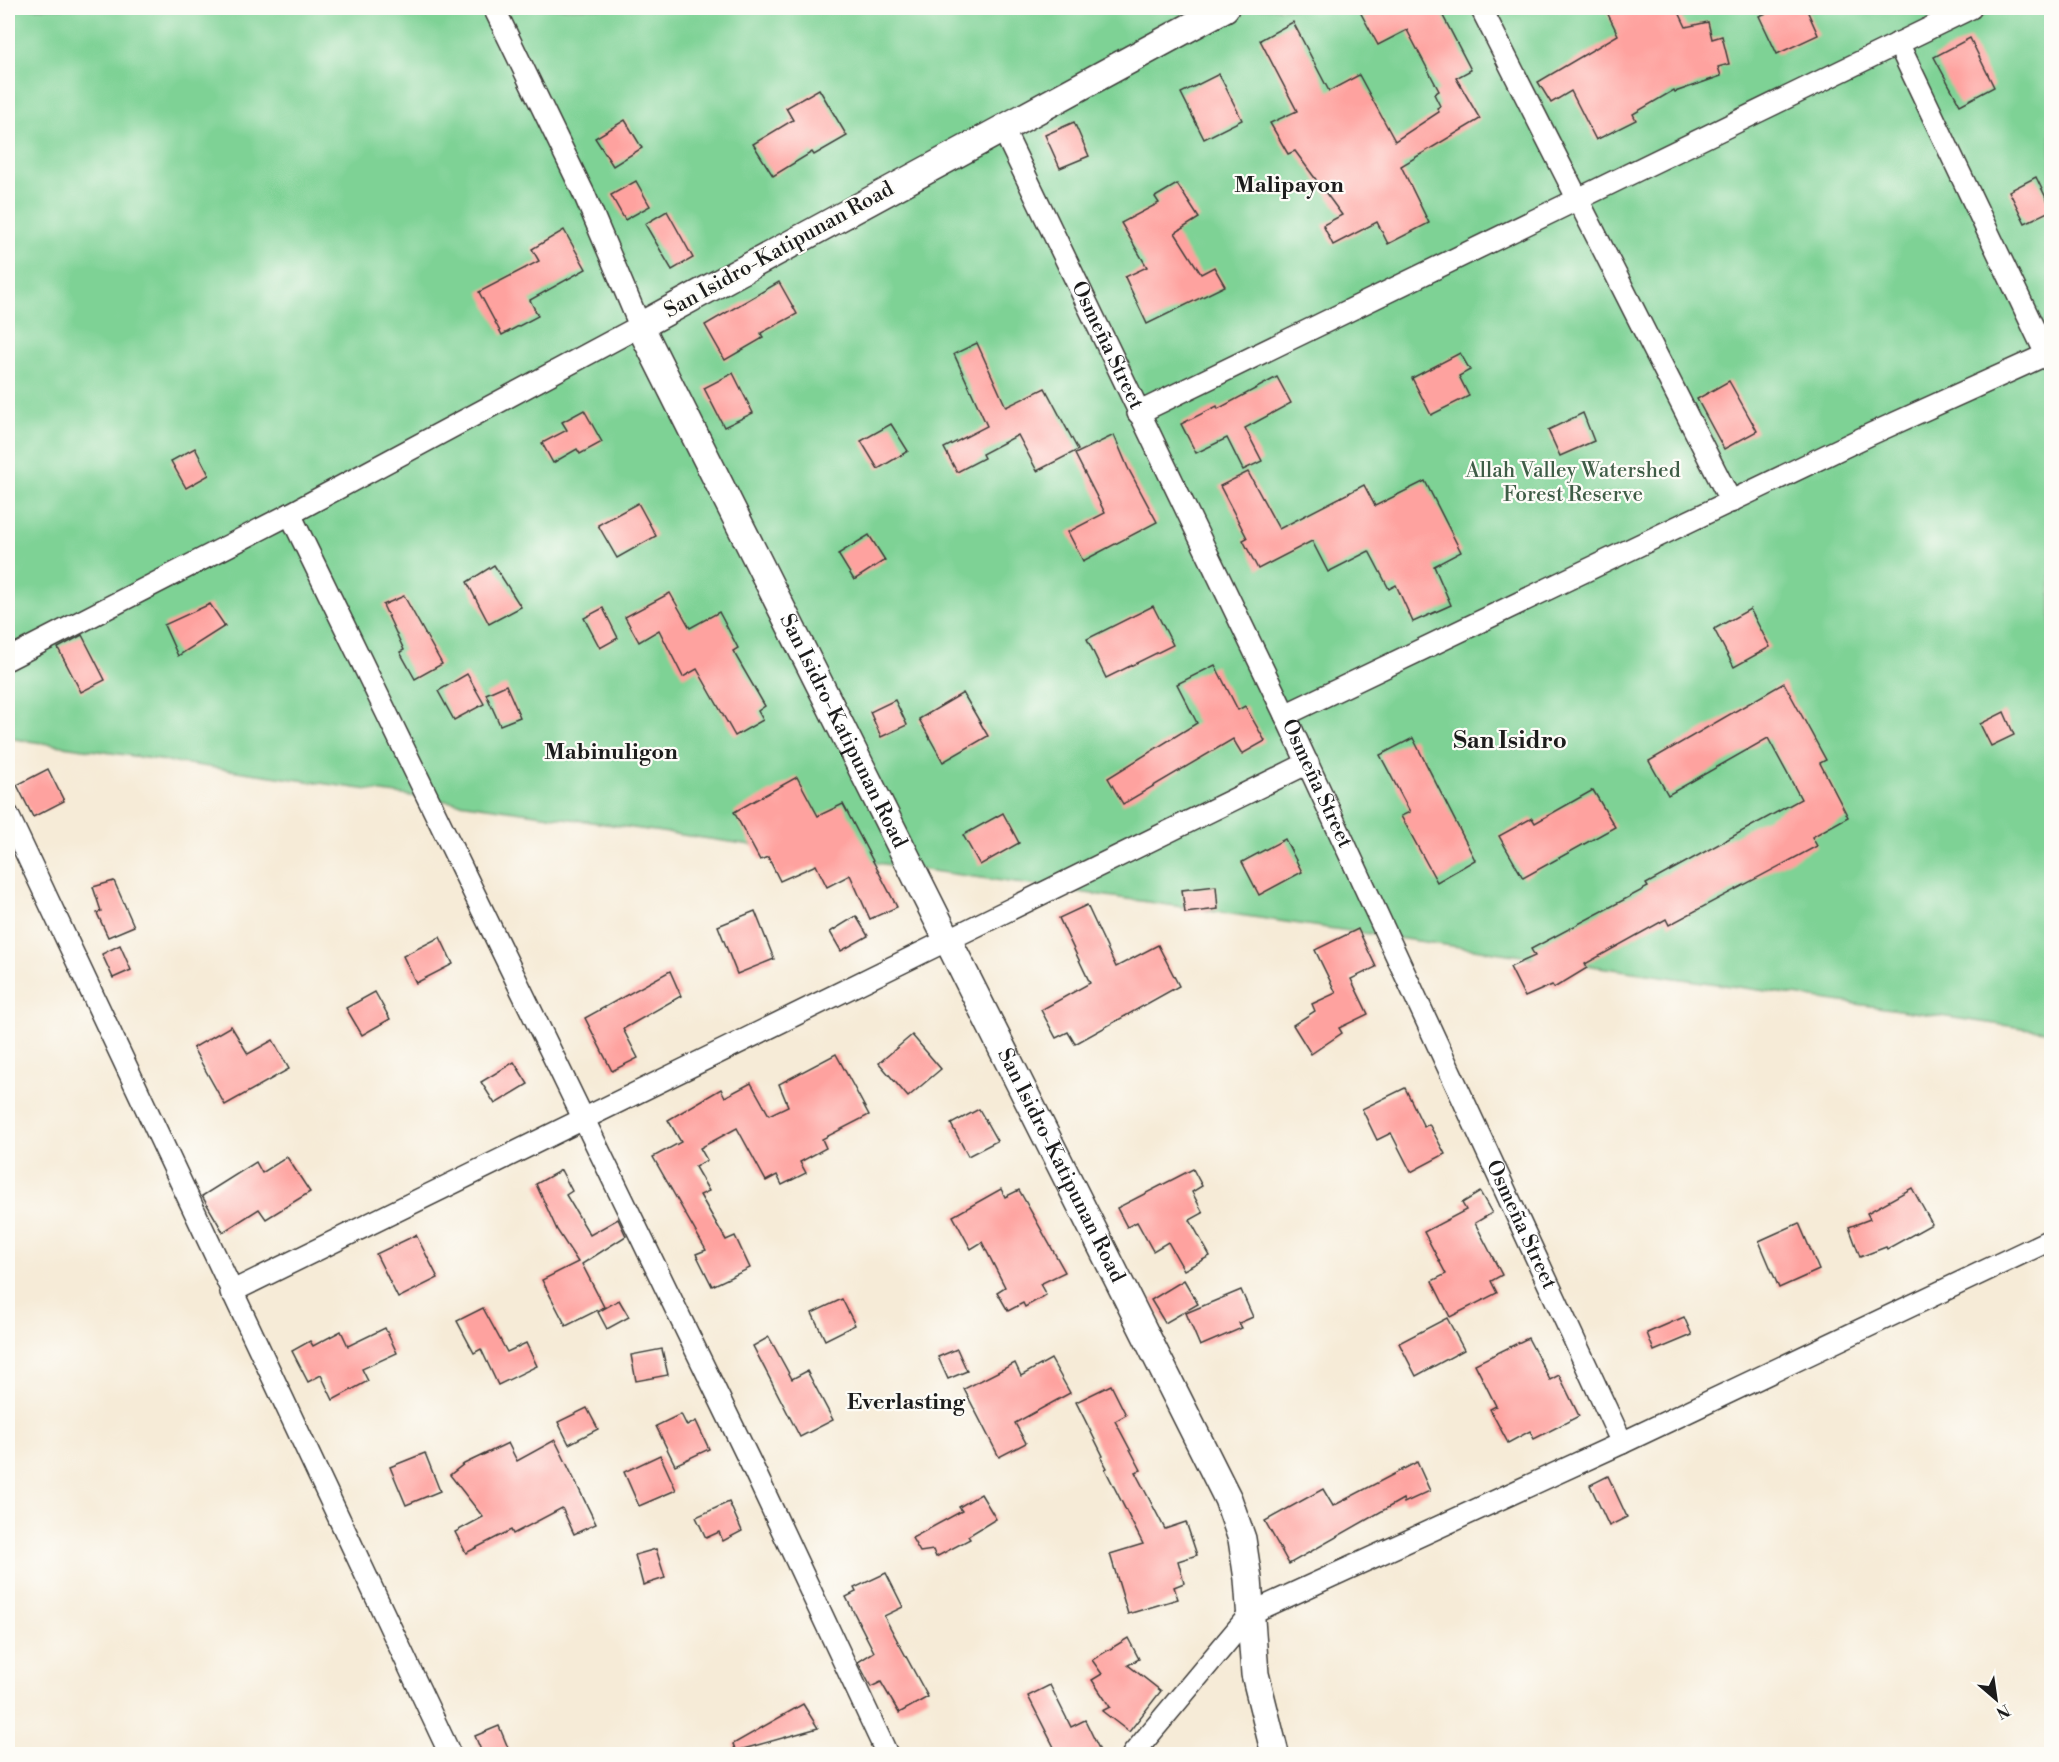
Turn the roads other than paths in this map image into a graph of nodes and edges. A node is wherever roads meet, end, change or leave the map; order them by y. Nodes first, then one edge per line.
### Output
1 (494, 8) edge
2 (1225, 8) edge
3 (1481, 8) edge
4 (1971, 8) edge
5 (1898, 43) junction
6 (1003, 129) junction
7 (1578, 199) junction
8 (640, 326) junction
9 (2049, 353) edge
10 (1138, 412) junction
11 (1731, 501) junction
12 (290, 514) junction
13 (8, 659) edge
14 (1285, 715) junction
15 (1308, 763) junction
16 (8, 815) edge
17 (950, 939) junction
18 (583, 1119) junction
19 (2052, 1239) edge
20 (231, 1292) junction
21 (1622, 1443) junction
22 (1251, 1614) junction
23 (450, 1755) edge
24 (887, 1755) edge
25 (1133, 1755) edge
26 (1275, 1755) edge

1 - 8 street
2 - 6 street, San Isidro-Katipunan Road
3 - 7 street
4 - 5 street
5 - 7 street
5 - 9 street
6 - 8 street, San Isidro-Katipunan Road
6 - 10 street, Osmeña Street
7 - 10 street
7 - 11 street
8 - 12 street
8 - 17 street, San Isidro-Katipunan Road
9 - 11 street
10 - 14 street, Osmeña Street
11 - 14 street
12 - 13 street
12 - 18 street
14 - 15 street, Osmeña Street
15 - 17 street
15 - 21 street, Osmeña Street
16 - 20 street
17 - 18 street
17 - 22 street, San Isidro-Katipunan Road
18 - 20 street
18 - 24 street
19 - 21 street
20 - 23 street
21 - 22 street
22 - 25 street
22 - 26 street, San Isidro-Katipunan Road

